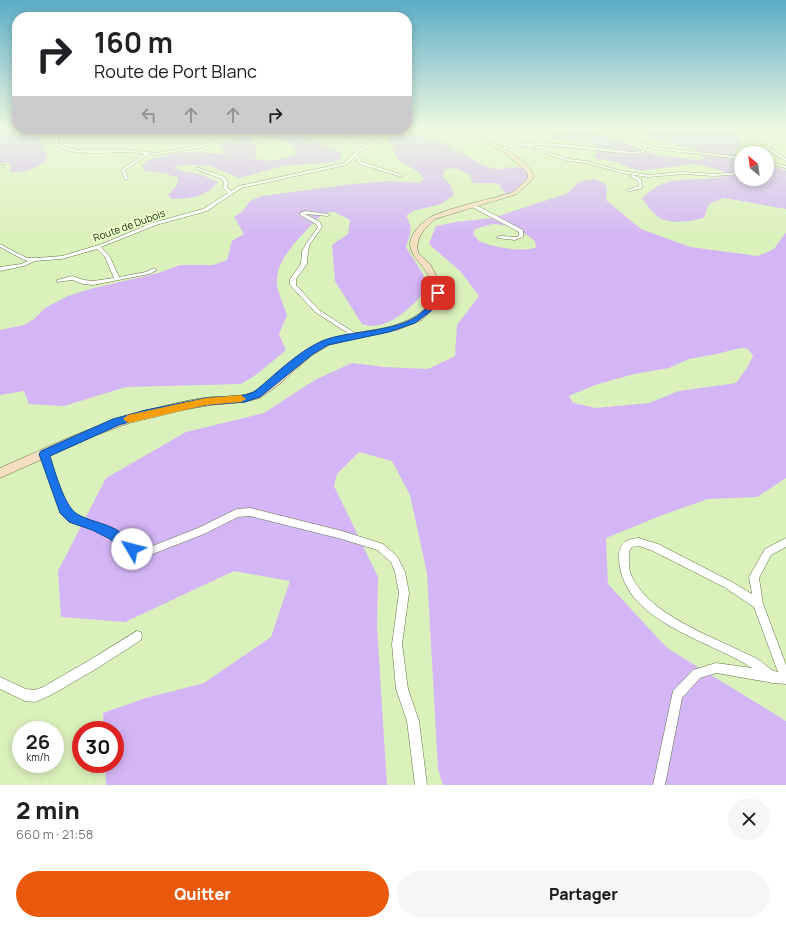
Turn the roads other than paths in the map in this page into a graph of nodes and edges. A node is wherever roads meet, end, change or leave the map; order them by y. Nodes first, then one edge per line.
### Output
1 (131, 165) edge
2 (343, 165) edge
3 (365, 165) edge
4 (523, 165) edge
5 (595, 165) edge
6 (775, 165) edge
7 (786, 167) edge
8 (197, 168) dead end
9 (622, 172) junction
10 (734, 174) edge
11 (401, 176) dead end
12 (126, 179) dead end
13 (628, 191) dead end
14 (230, 193) junction
15 (474, 206) junction
16 (328, 215) dead end
17 (498, 237) dead end
18 (0, 245) edge
19 (98, 247) junction
20 (34, 260) junction
21 (0, 269) edge
22 (154, 270) dead end
23 (116, 277) junction
24 (59, 281) dead end
25 (356, 336) junction
26 (44, 454) junction
27 (0, 473) edge
28 (786, 542) edge
29 (758, 604) junction
30 (137, 636) dead end
31 (772, 678) junction
32 (0, 683) edge
33 (421, 785) edge
34 (659, 785) edge

1 - 12 street
2 - 14 street, Route de Dubois
3 - 11 street
4 - 15 street
5 - 9 street
6 - 7 street
8 - 14 street
9 - 10 street
9 - 13 street
14 - 19 street, Route de Dubois
15 - 17 street
15 - 25 street
16 - 25 street
18 - 20 street, Route de Dubois
19 - 20 street, Route de Dubois
19 - 23 street
20 - 21 street
22 - 23 street
23 - 24 street
25 - 26 street
26 - 27 street
26 - 33 street
28 - 29 street
29 - 31 street
29 - 31 street
30 - 32 street
31 - 34 street

